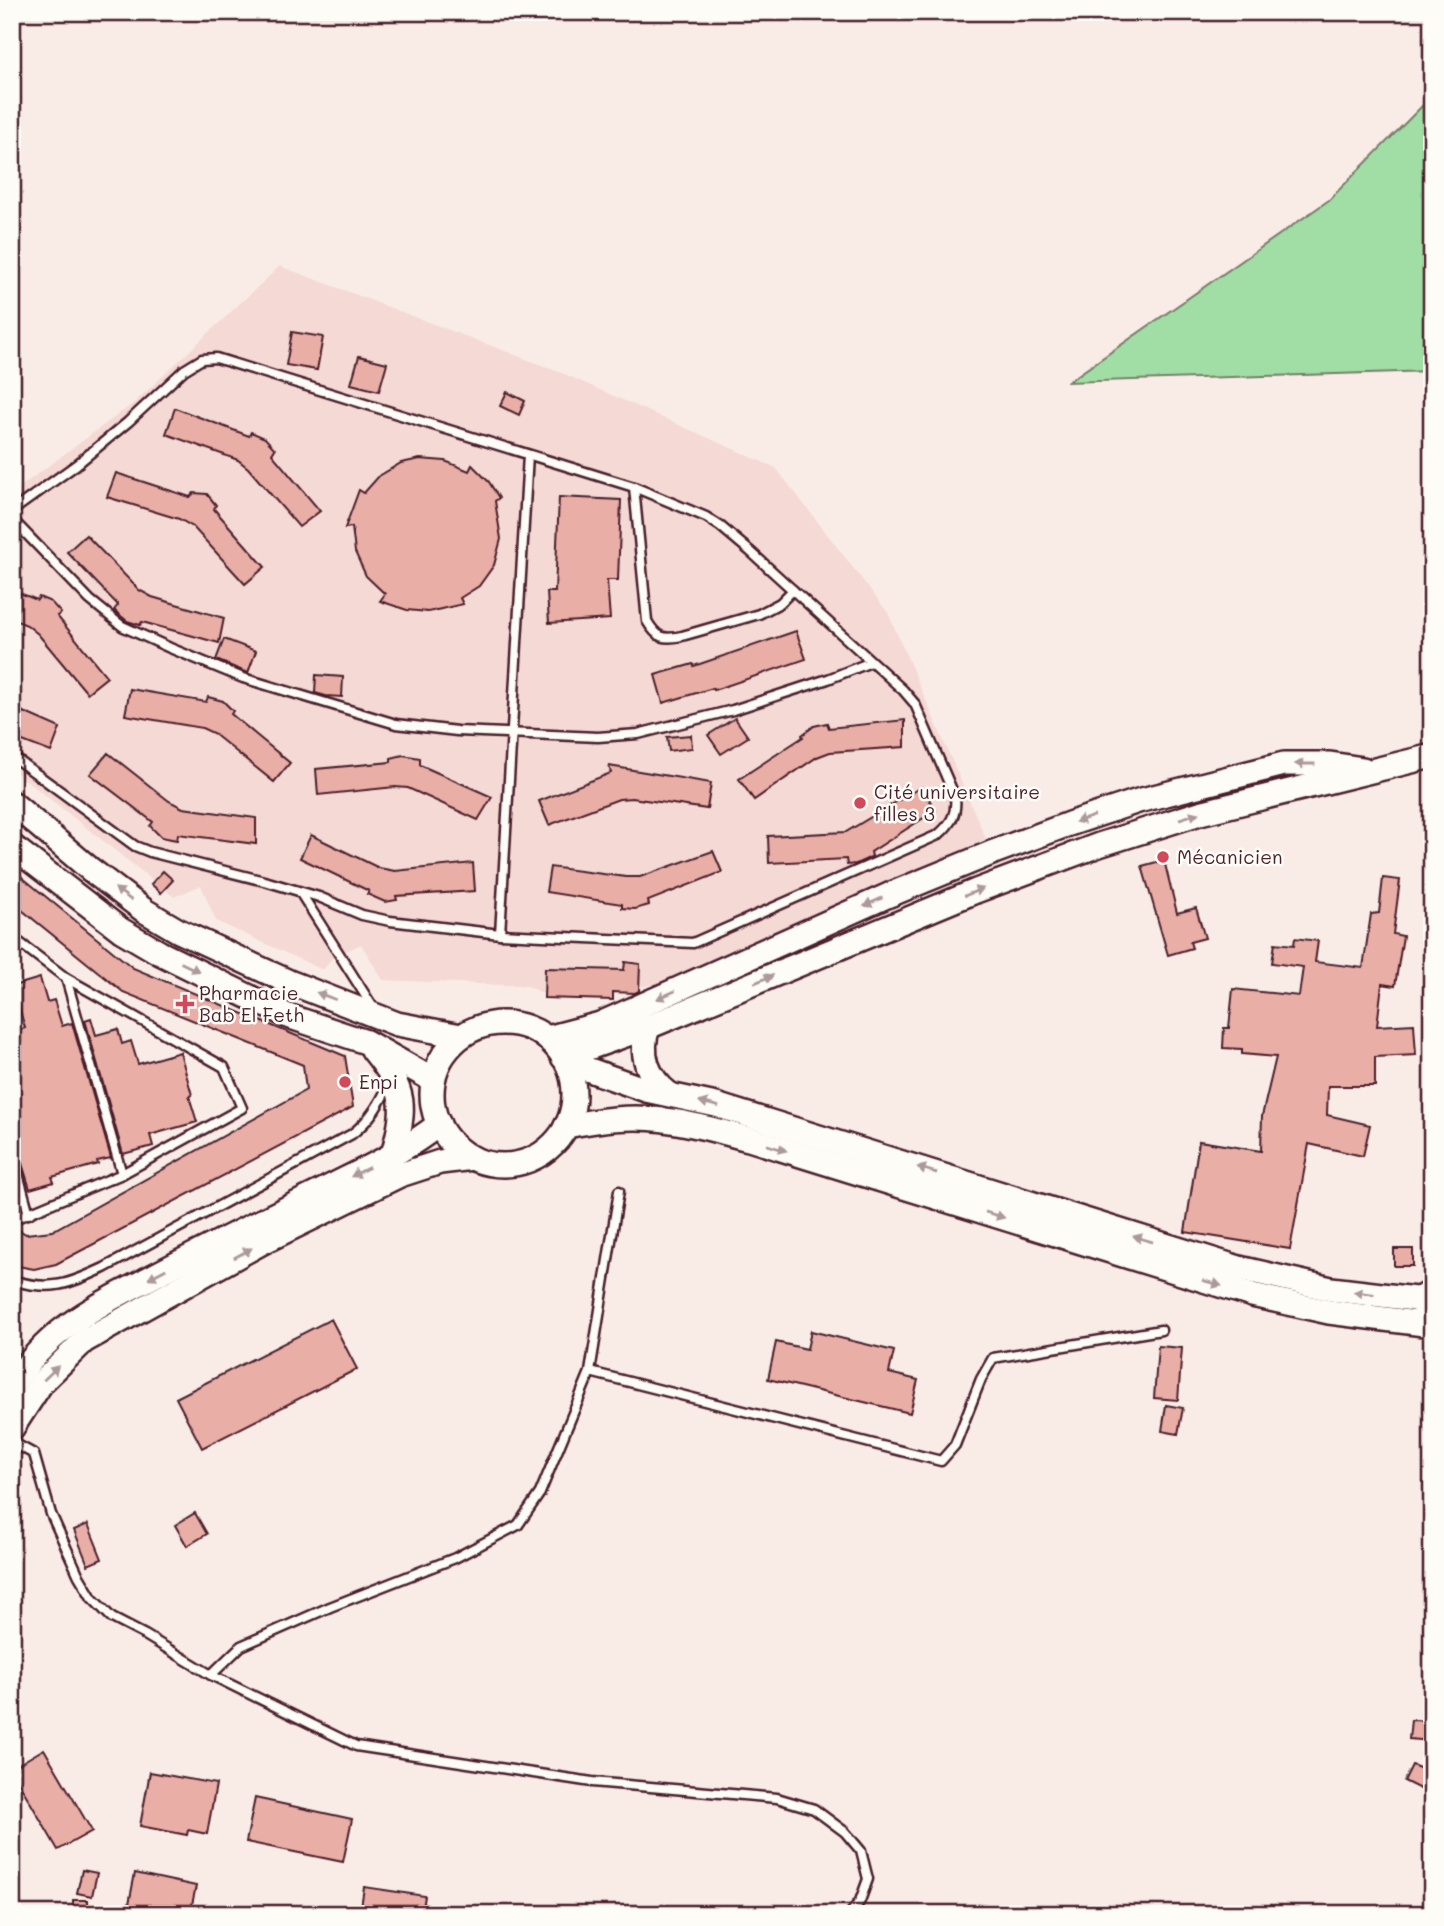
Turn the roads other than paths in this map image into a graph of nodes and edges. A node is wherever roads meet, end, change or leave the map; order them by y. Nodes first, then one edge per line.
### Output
1 (528, 455) junction
2 (634, 488) junction
3 (12, 512) edge
4 (12, 519) edge
5 (793, 590) junction
6 (871, 662) junction
7 (511, 733) junction
8 (12, 756) edge
9 (1432, 756) edge
10 (1373, 771) junction
11 (12, 803) edge
12 (12, 846) edge
13 (300, 892) junction
14 (500, 934) junction
15 (12, 937) edge
16 (66, 978) junction
17 (380, 1017) junction
18 (648, 1027) junction
19 (461, 1036) junction
20 (547, 1038) junction
21 (366, 1042) junction
22 (565, 1059) junction
23 (393, 1076) junction
24 (433, 1080) junction
25 (669, 1094) junction
26 (439, 1124) junction
27 (566, 1126) junction
28 (12, 1152) edge
29 (393, 1156) junction
30 (473, 1158) junction
31 (122, 1174) junction
32 (618, 1191) dead end
33 (29, 1213) junction
34 (12, 1220) edge
35 (12, 1280) edge
36 (1430, 1306) edge
37 (1161, 1330) dead end
38 (590, 1372) junction
39 (12, 1387) edge
40 (12, 1428) edge
41 (12, 1442) edge
42 (211, 1675) junction
43 (850, 1914) edge

1 - 2 lane
1 - 3 lane
1 - 7 lane
2 - 5 lane
2 - 5 lane
4 - 7 lane
5 - 6 lane
6 - 7 lane
6 - 14 lane
7 - 14 lane
8 - 13 lane
9 - 10 main road
18 -> 10 main road
10 -> 20 main road
17 -> 11 main road
12 -> 21 main road
13 - 14 lane
13 - 17 lane
15 - 16 lane
16 - 31 lane
16 - 31 lane
17 - 19 main road
18 - 22 main road
18 - 25 main road
19 - 20 main road
19 - 24 main road
20 - 22 main road
21 - 23 main road
21 - 24 main road
22 - 25 main road
22 - 27 main road
23 - 29 main road
23 - 35 lane
24 - 26 main road
36 -> 25 main road
26 - 29 main road
26 - 30 main road
27 - 30 main road
27 -> 36 main road
28 - 33 lane
29 -> 39 main road
40 -> 30 main road
31 - 33 lane
32 - 38 lane
33 - 34 lane
37 - 38 lane
38 - 42 lane
41 - 42 lane
42 - 43 lane

